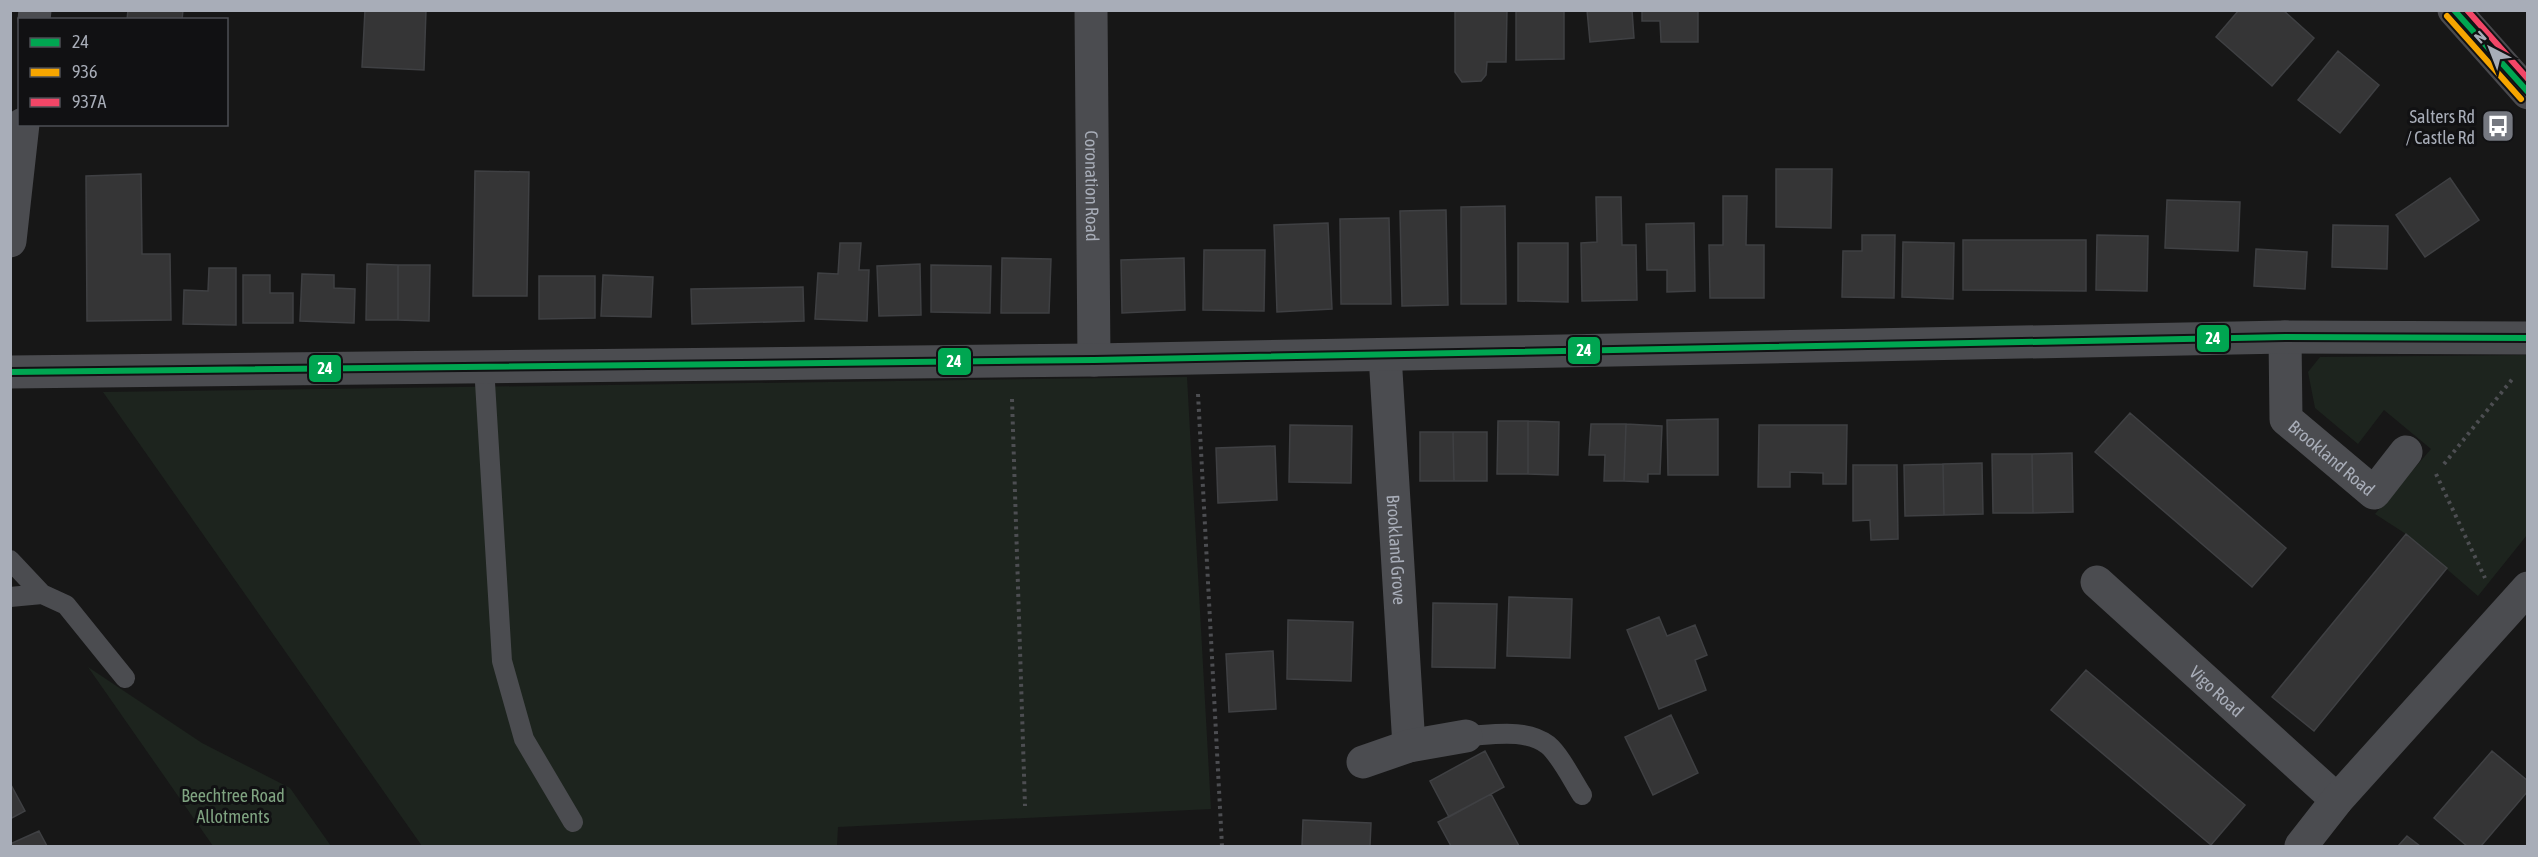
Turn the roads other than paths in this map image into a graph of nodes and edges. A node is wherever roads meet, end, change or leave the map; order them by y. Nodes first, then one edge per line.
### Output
1 (1091, 10) edge
2 (2454, 10) edge
3 (2528, 93) edge
4 (23, 126) edge
5 (10, 241) edge
6 (2285, 337) junction
7 (2528, 338) edge
8 (1385, 355) junction
9 (1094, 360) junction
10 (484, 366) junction
11 (10, 372) edge
12 (2406, 452) road end
13 (10, 560) edge
14 (2097, 582) dead end
15 (2528, 588) edge
16 (42, 594) junction
17 (10, 597) edge
18 (125, 678) dead end
19 (1466, 736) joint
20 (1409, 746) junction
21 (1363, 762) dead end
22 (1582, 795) dead end
23 (2337, 800) junction
24 (573, 822) dead end
25 (2301, 846) edge

1 - 9 street, Coronation Road
2 - 3 main road
4 - 5 street
6 - 7 street
6 - 8 street
6 - 12 street, Brookland Road
8 - 9 street
8 - 20 street, Brookland Grove
9 - 10 street
10 - 11 street
10 - 24 lane
13 - 16 lane
14 - 23 street, Vigo Road
15 - 23 street
16 - 17 lane
16 - 18 lane
19 - 20 street
19 - 22 lane
20 - 21 street
23 - 25 street

